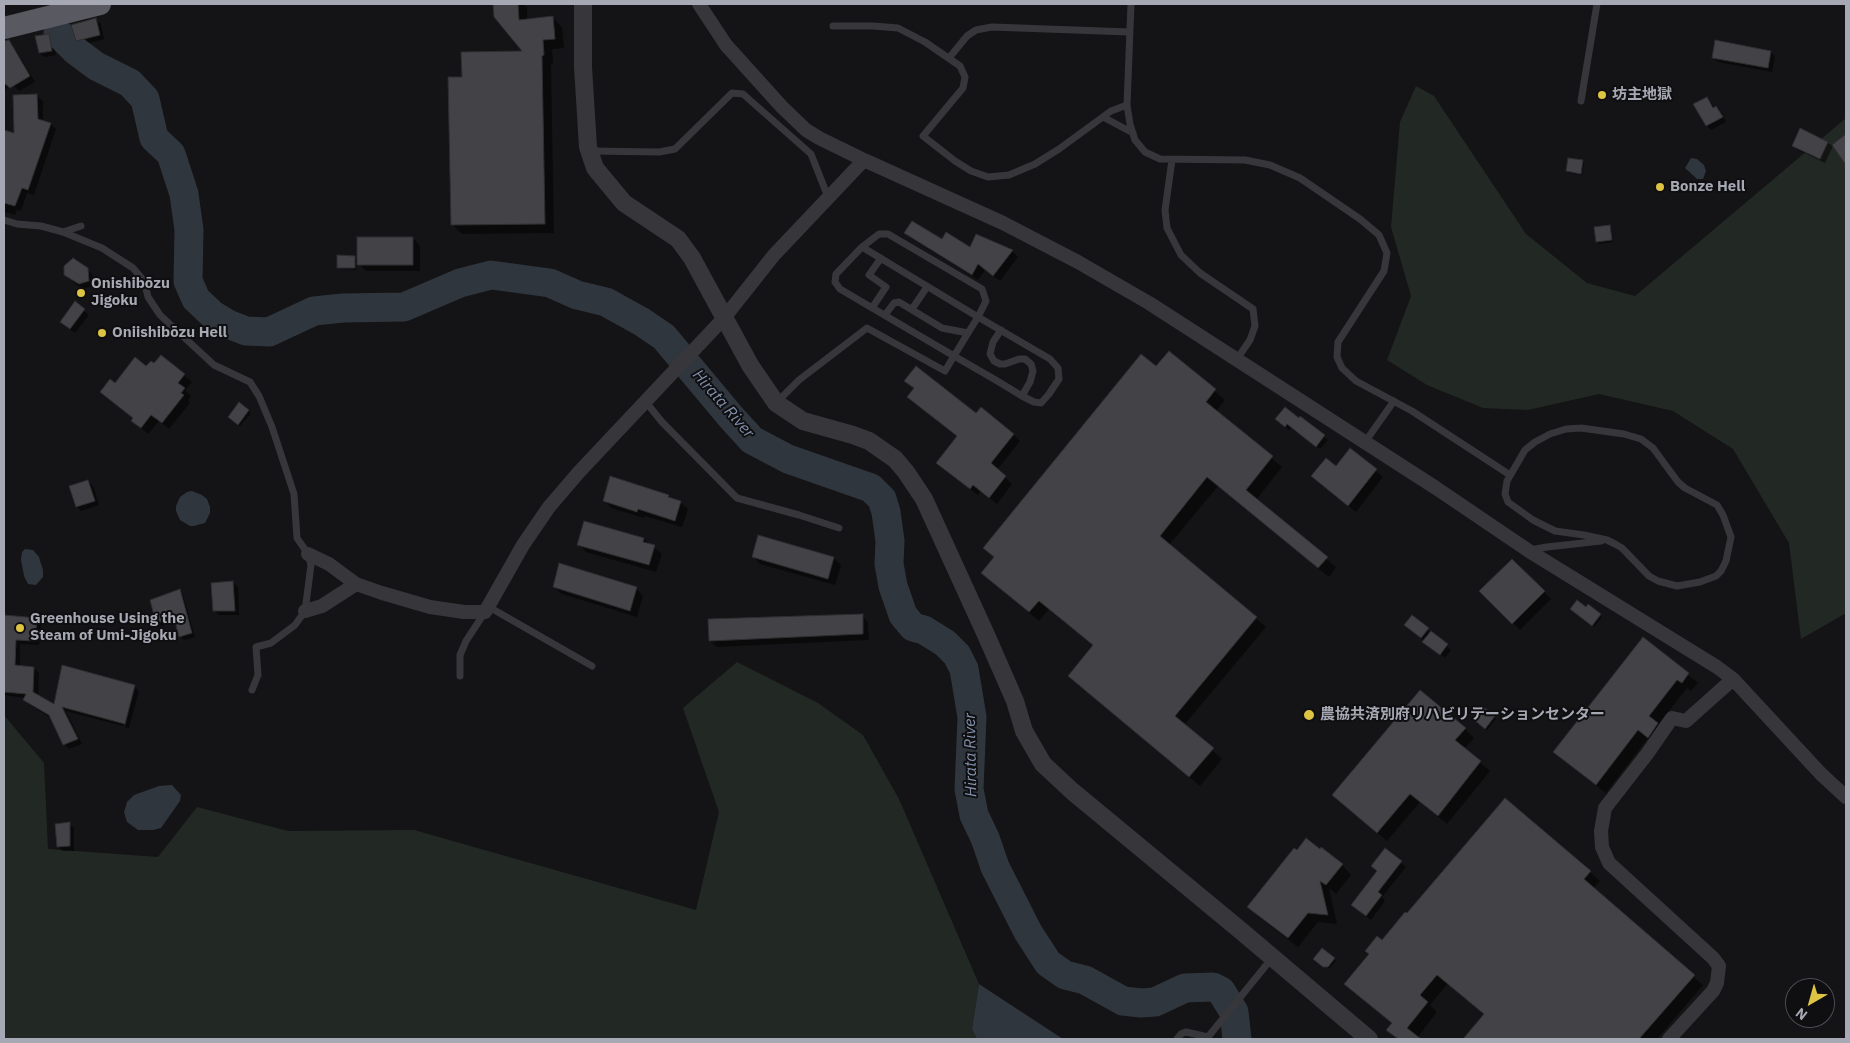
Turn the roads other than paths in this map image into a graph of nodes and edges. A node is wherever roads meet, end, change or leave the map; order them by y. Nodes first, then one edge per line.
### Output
1 (100, 4) edge
2 (583, 4) edge
3 (699, 4) edge
4 (1131, 4) edge
5 (1597, 4) edge
6 (832, 26) dead end
7 (4, 28) edge
8 (1130, 32) junction
9 (950, 58) junction
10 (1581, 101) dead end
11 (1127, 105) junction
12 (1104, 117) junction
13 (1133, 133) junction
14 (589, 151) junction
15 (864, 160) junction
16 (1172, 160) junction
17 (828, 197) junction
18 (4, 220) edge
19 (81, 226) dead end
20 (63, 232) junction
21 (862, 247) junction
22 (881, 258) junction
23 (927, 287) junction
24 (872, 308) junction
25 (912, 309) junction
26 (885, 315) junction
27 (978, 317) junction
28 (724, 318) junction
29 (1001, 330) junction
30 (968, 333) junction
31 (954, 356) junction
32 (1237, 359) junction
33 (1022, 396) junction
34 (646, 401) junction
35 (1394, 401) junction
36 (776, 403) junction
37 (1365, 442) junction
38 (1510, 475) junction
39 (839, 528) dead end
40 (1607, 540) junction
41 (1529, 551) junction
42 (308, 554) junction
43 (356, 584) junction
44 (487, 610) junction
45 (305, 611) junction
46 (592, 666) dead end
47 (460, 676) dead end
48 (1733, 679) junction
49 (252, 690) dead end
50 (1846, 797) edge
51 (1270, 961) junction
52 (1208, 1038) edge
53 (1177, 1039) edge
54 (1369, 1039) edge
55 (1668, 1039) edge

1 - 7 highway
2 - 14 street
3 - 15 street
4 - 8 lane
5 - 10 lane
6 - 9 lane
8 - 9 lane
8 - 11 lane
9 - 12 lane
11 - 12 lane
11 - 13 lane
12 - 13 lane
13 - 16 lane
14 - 17 lane
14 - 28 street
15 - 17 street
15 - 32 street
16 - 32 lane
16 - 35 lane
17 - 28 street
18 - 20 lane
19 - 20 lane
20 - 42 lane
21 - 22 lane
21 - 24 lane
21 - 27 lane
22 - 23 lane
22 - 24 lane
23 - 25 lane
23 - 27 lane
24 - 26 lane
25 - 26 lane
25 - 30 lane
26 - 31 lane
27 - 29 lane
27 - 30 lane
28 - 34 street
28 - 36 street
29 - 33 lane
29 - 33 lane
30 - 31 lane
31 - 33 lane
31 - 36 lane
32 - 37 street
34 - 39 lane
34 - 44 street
35 - 37 lane
35 - 38 lane
36 - 51 street
37 - 41 street
38 - 40 lane
38 - 40 lane
40 - 41 lane
41 - 48 street
42 - 43 street
42 - 45 lane
43 - 44 street
43 - 45 street
44 - 46 lane
44 - 47 lane
45 - 49 lane
48 - 50 street
48 - 55 street
51 - 52 lane
51 - 54 street
52 - 53 lane

